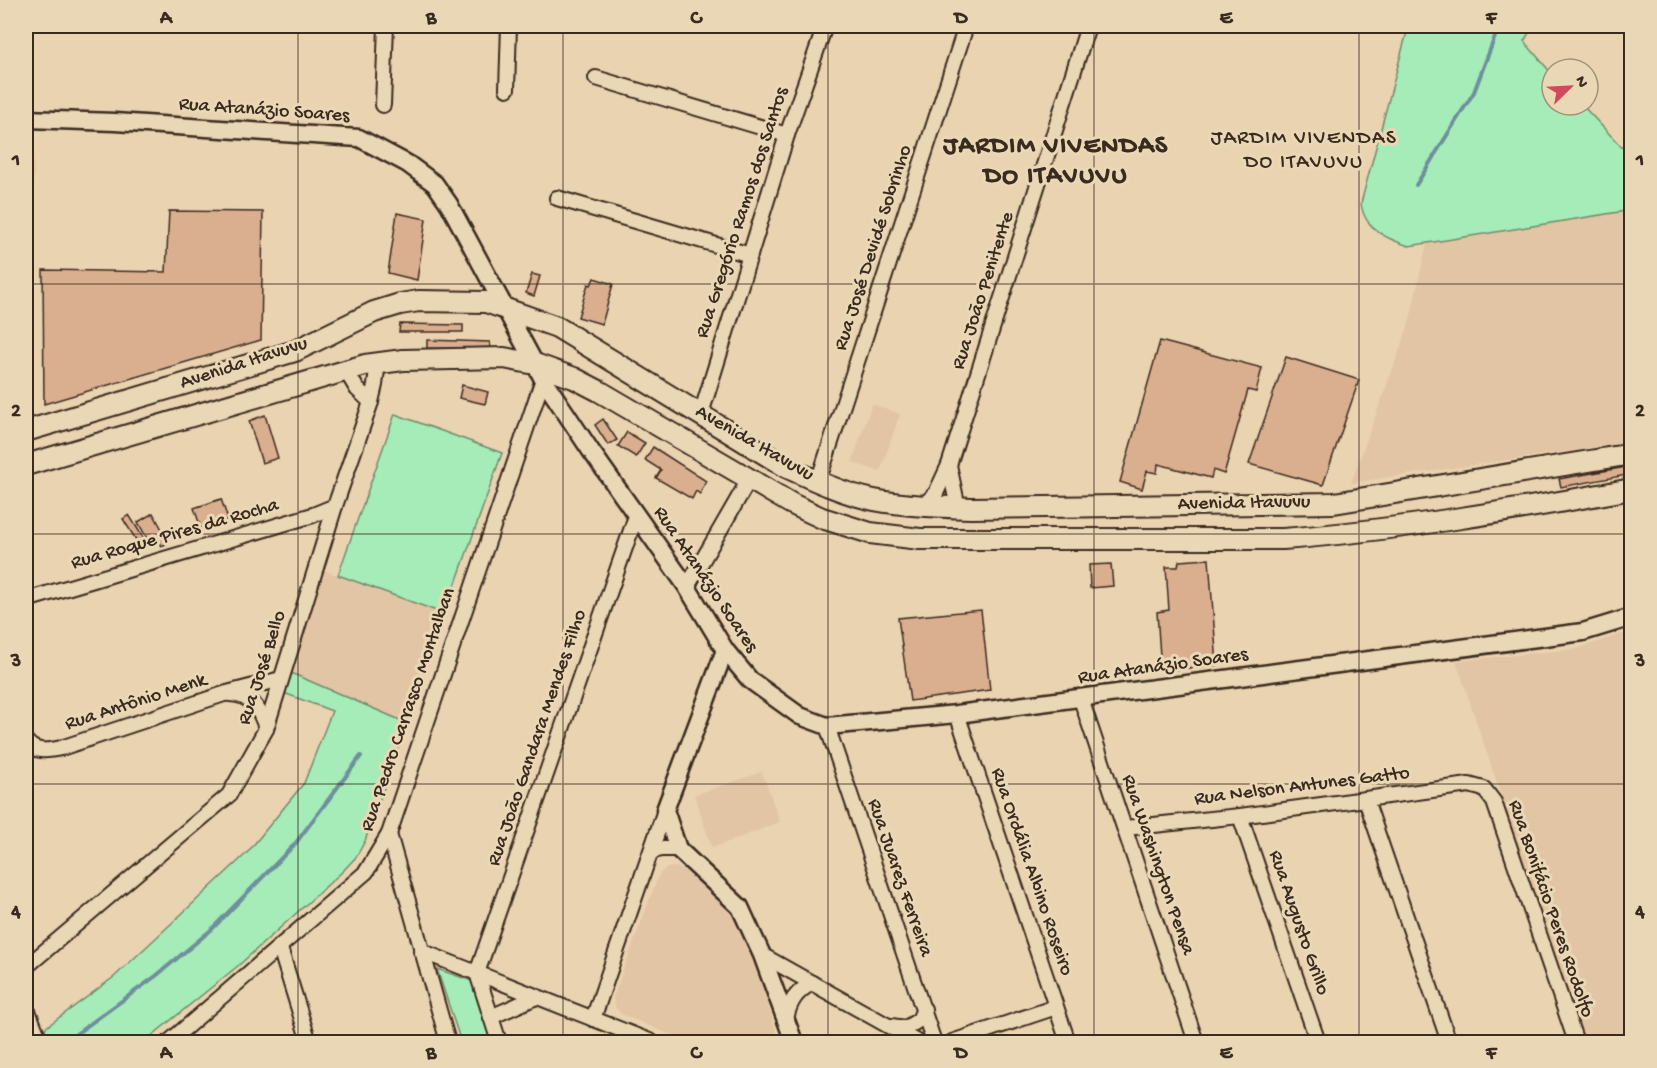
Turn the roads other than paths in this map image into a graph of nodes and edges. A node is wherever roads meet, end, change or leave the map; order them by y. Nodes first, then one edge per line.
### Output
1 (386, 26) edge
2 (509, 26) edge
3 (825, 26) edge
4 (966, 26) edge
5 (1088, 26) edge
6 (596, 78) dead end
7 (507, 89) dead end
8 (383, 105) dead end
9 (26, 119) edge
10 (787, 135) junction
11 (557, 198) dead end
12 (750, 255) junction
13 (505, 309) junction
14 (378, 362) junction
15 (345, 369) junction
16 (539, 371) junction
17 (370, 402) junction
18 (700, 414) junction
19 (26, 431) edge
20 (749, 443) junction
21 (1632, 454) edge
22 (26, 465) edge
23 (949, 465) junction
24 (750, 478) junction
25 (818, 482) junction
26 (1632, 489) edge
27 (335, 506) junction
28 (923, 506) junction
29 (958, 508) junction
30 (636, 516) junction
31 (687, 587) junction
32 (26, 600) edge
33 (1632, 617) edge
34 (725, 650) junction
35 (280, 679) junction
36 (227, 693) junction
37 (1081, 699) junction
38 (957, 714) junction
39 (827, 726) junction
40 (266, 729) junction
41 (26, 741) edge
42 (1484, 789) joint
43 (1366, 800) junction
44 (665, 810) junction
45 (1240, 816) junction
46 (1125, 828) junction
47 (389, 834) junction
48 (678, 849) junction
49 (651, 852) junction
50 (280, 948) junction
51 (421, 951) junction
52 (762, 955) junction
53 (26, 967) edge
54 (477, 974) junction
55 (812, 983) junction
56 (536, 997) junction
57 (1056, 1007) junction
58 (924, 1009) junction
59 (26, 1014) edge
60 (491, 1017) junction
61 (593, 1019) junction
62 (786, 1020) junction
63 (886, 1025) junction
64 (629, 1038) edge
65 (37, 1042) edge
66 (171, 1042) edge
67 (309, 1042) edge
68 (448, 1042) edge
69 (499, 1042) edge
70 (652, 1042) edge
71 (794, 1042) edge
72 (916, 1042) edge
73 (934, 1042) edge
74 (952, 1042) edge
75 (1068, 1042) edge
76 (1196, 1042) edge
77 (1318, 1042) edge
78 (1449, 1042) edge
79 (1576, 1042) edge

1 - 8 street
2 - 7 street
3 - 10 street, Rua Gregório Ramos dos Santos
4 - 25 street, Rua José Devidé Sobrinho
5 - 23 street, Rua João Penitente
6 - 10 street
9 - 13 street, Rua Atanázio Soares
10 - 12 street, Rua Gregório Ramos dos Santos
11 - 12 street
12 - 18 street, Rua Gregório Ramos dos Santos
13 - 16 street, Rua Atanázio Soares
13 - 18 main road, Avenida Itavuvu
13 - 19 main road, Avenida Itavuvu
14 - 15 main road, Avenida Itavuvu
14 - 16 main road, Avenida Itavuvu
14 - 17 street, Rua José Bello
15 - 17 street
15 - 22 main road, Avenida Itavuvu
16 - 24 main road, Avenida Itavuvu
16 - 30 street, Rua Atanázio Soares
16 - 47 street, Rua Pedro Carrasco Montalban
17 - 27 street, Rua José Bello
18 - 20 main road, Avenida Itavuvu
20 - 24 main road
20 - 25 main road, Avenida Itavuvu
21 - 29 main road, Avenida Itavuvu
23 - 28 street, Rua João Penitente
23 - 29 street, Rua João Penitente
24 - 26 main road, Avenida Itavuvu
24 - 31 street
25 - 28 main road, Avenida Itavuvu
27 - 32 street, Rua Roque Pires da Rocha
27 - 35 street, Rua José Bello
28 - 29 main road, Avenida Itavuvu
30 - 31 street, Rua Atanázio Soares
30 - 54 street, Rua João Gandara Mendes Filho
31 - 34 street, Rua Atanázio Soares
33 - 37 street, Rua Atanázio Soares
34 - 39 street, Rua Atanázio Soares
34 - 44 street
35 - 36 street, Rua Antônio Menk
35 - 40 street, Rua José Bello
36 - 40 street, Rua Antônio Menk
36 - 41 street, Rua Antônio Menk
37 - 38 street, Rua Atanázio Soares
37 - 46 street, Rua Washington Pensa
38 - 39 street, Rua Atanázio Soares
38 - 57 street, Rua Ordália Albino Roseiro
39 - 58 street, Rua Juarez Ferreira
40 - 53 street, Rua José Bello
42 - 43 street, Rua Nelson Antunes Gatto
42 - 79 street, Rua Bonifácio Peres Rodolfo
43 - 45 street, Rua Nelson Antunes Gatto
43 - 78 street
44 - 48 street
44 - 49 street
45 - 46 street, Rua Nelson Antunes Gatto
45 - 77 street, Rua Augusto Grillo
46 - 76 street, Rua Washington Pensa
47 - 50 street, Rua Pedro Carrasco Montalban
47 - 51 street
48 - 49 street
48 - 52 street
49 - 61 street
50 - 66 street, Rua Pedro Carrasco Montalban
50 - 67 street
51 - 54 street
51 - 68 street
52 - 55 street
52 - 62 street
54 - 56 street
54 - 60 street
55 - 62 street
55 - 63 street
56 - 60 street
56 - 61 street
57 - 74 street
57 - 75 street, Rua Ordália Albino Roseiro
58 - 63 street
58 - 73 street, Rua Juarez Ferreira
59 - 65 main road
60 - 69 street
61 - 64 street
62 - 71 street
63 - 72 street
64 - 70 street

